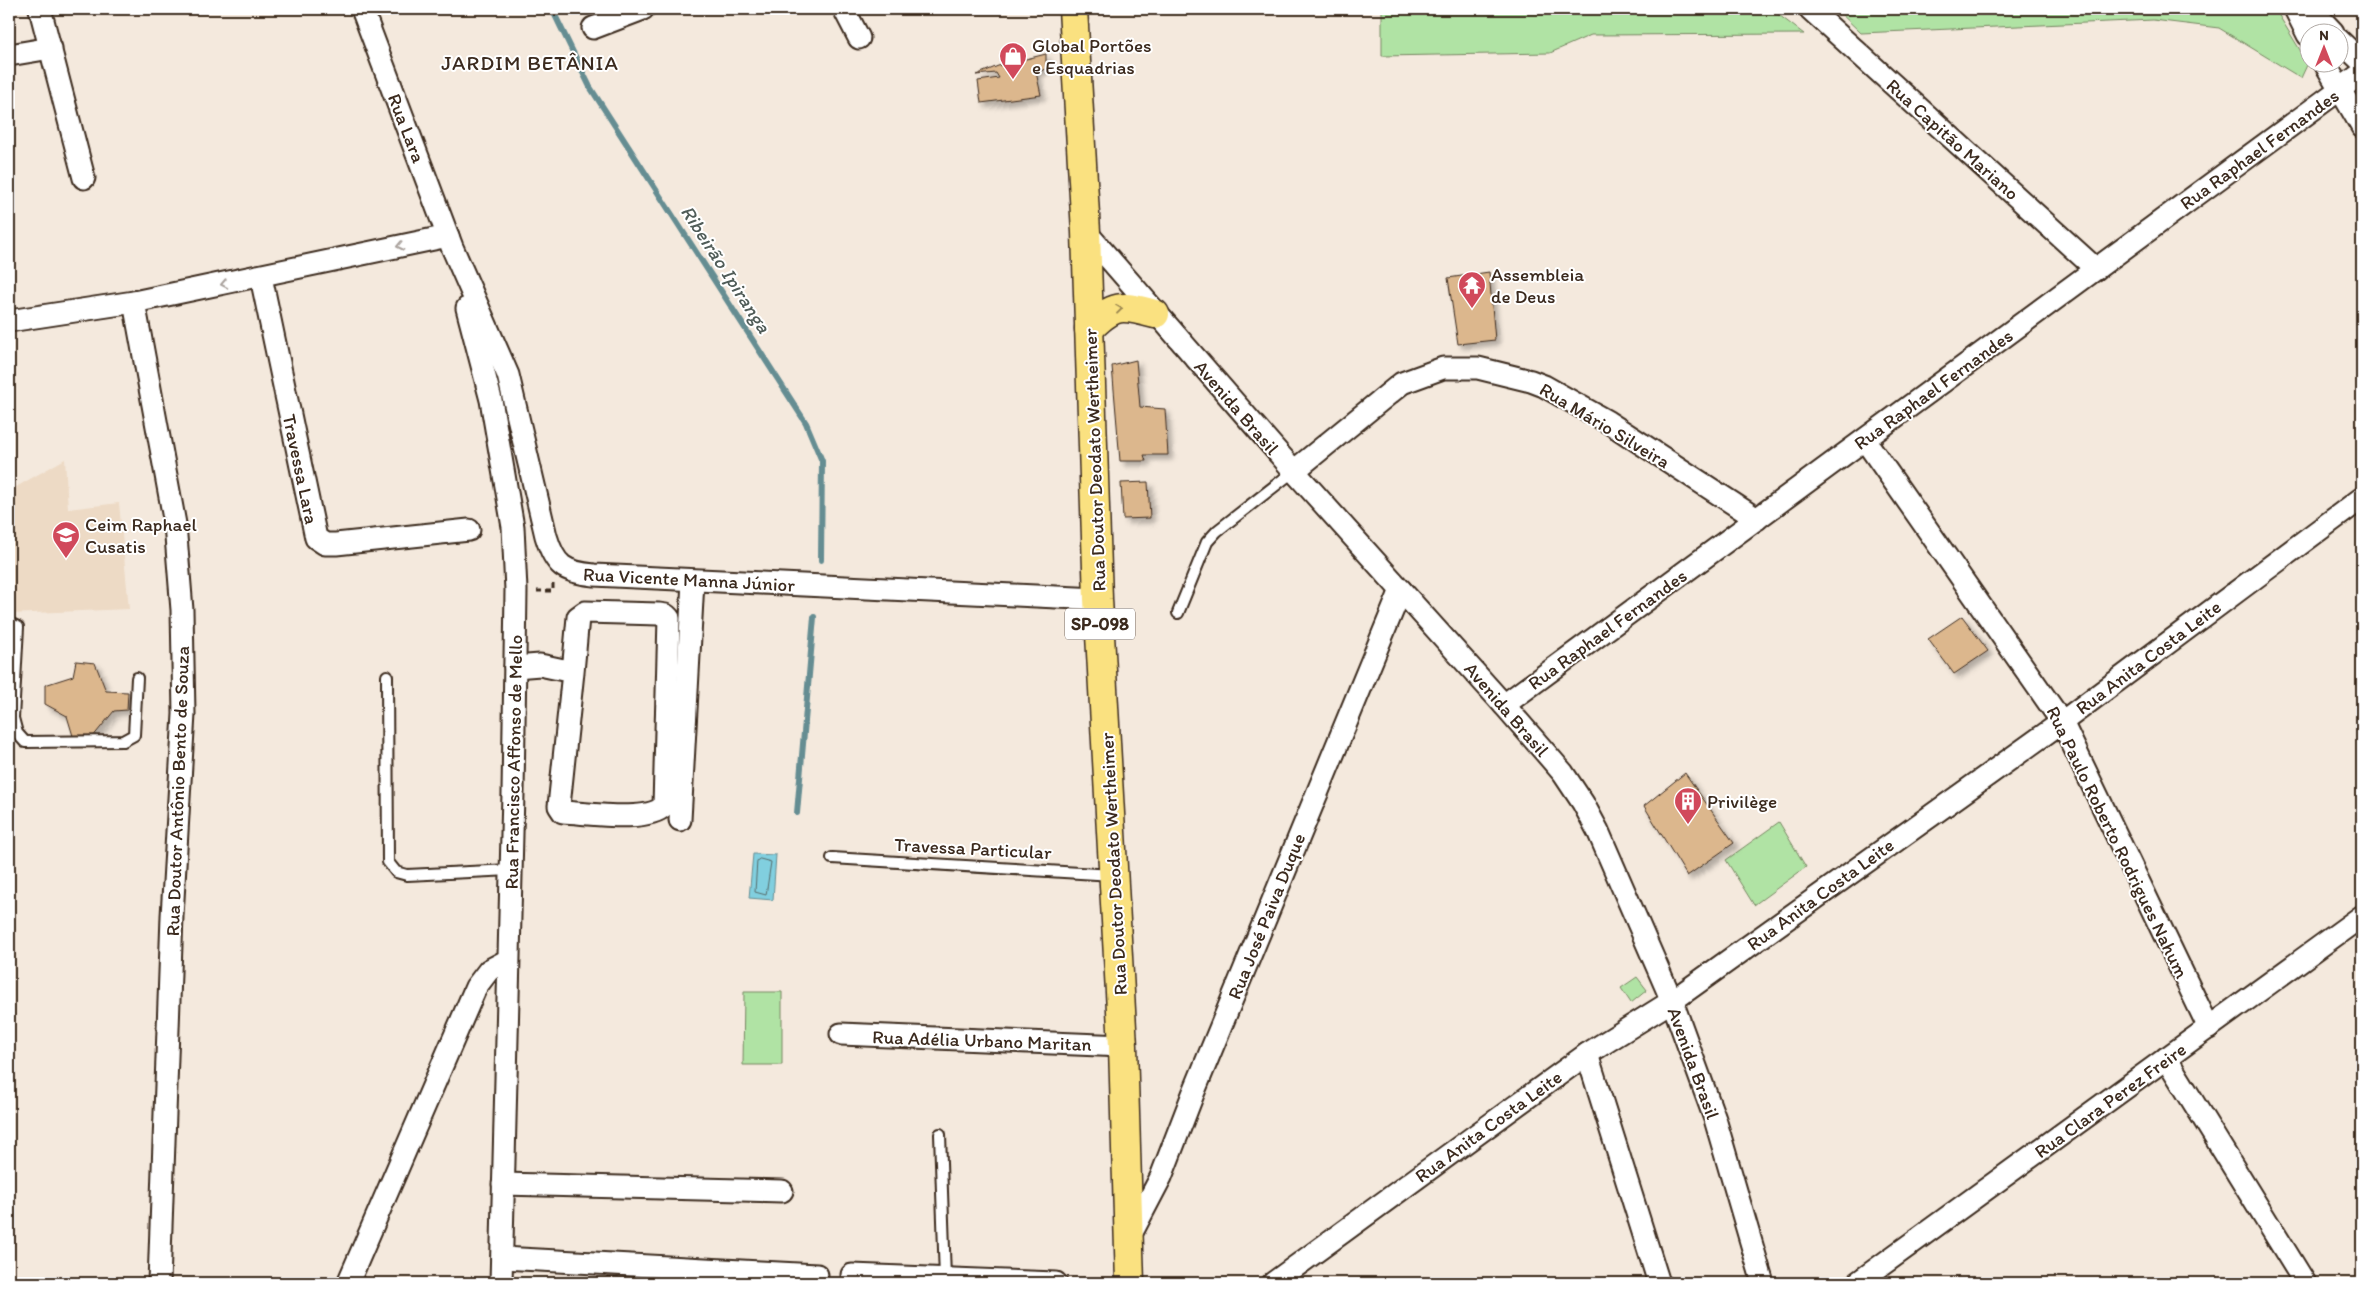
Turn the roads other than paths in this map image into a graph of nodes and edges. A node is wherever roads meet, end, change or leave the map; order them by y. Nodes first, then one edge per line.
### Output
1 (40, 9) edge
2 (362, 9) edge
3 (643, 9) edge
4 (844, 9) edge
5 (1073, 9) edge
6 (1810, 9) edge
7 (2295, 9) edge
8 (2311, 9) edge
9 (2302, 22) edge
10 (2323, 22) edge
11 (593, 28) dead end
12 (859, 38) dead end
13 (51, 48) junction
14 (2348, 49) edge
15 (9, 55) edge
16 (2362, 62) edge
17 (2329, 72) edge
18 (2362, 73) edge
19 (2339, 90) junction
20 (2362, 127) edge
21 (84, 178) dead end
22 (1086, 232) junction
23 (450, 241) junction
24 (2096, 269) junction
25 (262, 277) junction
26 (134, 302) junction
27 (1155, 314) junction
28 (9, 321) edge
29 (1089, 329) junction
30 (1865, 440) junction
31 (1294, 471) junction
32 (2362, 498) edge
33 (1757, 519) junction
34 (469, 530) dead end
35 (693, 581) junction
36 (1401, 590) junction
37 (1098, 599) junction
38 (1178, 613) dead end
39 (9, 623) edge
40 (515, 667) junction
41 (573, 672) junction
42 (387, 676) dead end
43 (137, 678) dead end
44 (1504, 705) junction
45 (2062, 722) junction
46 (680, 820) dead end
47 (832, 858) dead end
48 (511, 870) junction
49 (1112, 875) junction
50 (2362, 916) edge
51 (508, 960) junction
52 (1672, 1001) junction
53 (2209, 1028) junction
54 (841, 1034) dead end
55 (1123, 1046) junction
56 (1587, 1054) junction
57 (2166, 1058) junction
58 (940, 1134) dead end
59 (503, 1184) junction
60 (782, 1191) dead end
61 (1128, 1240) junction
62 (502, 1258) junction
63 (817, 1275) dead end
64 (852, 1275) dead end
65 (945, 1278) junction
66 (158, 1283) edge
67 (348, 1283) edge
68 (501, 1283) edge
69 (1056, 1283) edge
70 (1130, 1283) edge
71 (1273, 1283) edge
72 (1659, 1283) edge
73 (1763, 1283) edge
74 (1857, 1283) edge
75 (2305, 1283) edge

1 - 13 street
2 - 23 street, Rua Lara
3 - 11 street
4 - 12 street
5 - 22 main road, Rua Doutor Deodato Wertheimer / SP-098
6 - 24 street, Rua Capitão Mariano
7 - 9 street
8 - 10 street
13 - 15 street
13 - 21 street
14 - 16 street
17 - 19 street
18 - 19 street, Rua Raphael Fernandes
19 - 20 street
19 - 24 street, Rua Raphael Fernandes
22 - 27 street, Avenida Brasil
22 - 29 main road, Rua Doutor Deodato Wertheimer / SP-098
23 -> 25 street
23 - 35 street, Rua Vicente Manna Júnior
23 - 40 street, Rua Francisco Affonso de Mello
24 - 30 street, Rua Raphael Fernandes
25 -> 26 street
25 - 34 street, Travessa Lara
26 - 28 street
26 - 66 street, Rua Doutor Antônio Bento de Souza
29 -> 27 main road
27 - 31 street, Avenida Brasil
29 - 37 main road, Rua Doutor Deodato Wertheimer / SP-098
30 - 33 street, Rua Raphael Fernandes
30 - 45 street, Rua Paulo Roberto Rodrigues Nahum
31 - 33 street, Rua Mário Silveira
31 - 36 street, Avenida Brasil
31 - 38 lane
32 - 45 street, Rua Anita Costa Leite
33 - 44 street, Rua Raphael Fernandes
35 - 37 street, Rua Vicente Manna Júnior
35 - 46 street
36 - 44 street, Avenida Brasil
36 - 61 street, Rua José Paiva Duque
37 - 49 main road, Rua Doutor Deodato Wertheimer / SP-098
39 - 43 lane
40 - 41 street
40 - 48 street, Rua Francisco Affonso de Mello
41 - 41 street
42 - 48 lane
44 - 52 street, Avenida Brasil
45 - 52 street, Rua Anita Costa Leite
45 - 53 street, Rua Paulo Roberto Rodrigues Nahum
47 - 49 lane, Travessa Particular
48 - 51 street, Rua Francisco Affonso de Mello
49 - 55 main road, Rua Doutor Deodato Wertheimer / SP-098
50 - 53 street, Rua Clara Perez Freire
51 - 59 street, Rua Francisco Affonso de Mello
51 - 67 street
52 - 56 street, Rua Anita Costa Leite
52 - 73 street, Avenida Brasil
53 - 57 street, Rua Clara Perez Freire
54 - 55 street, Rua Adélia Urbano Maritan
55 - 61 main road, Rua Doutor Deodato Wertheimer / SP-098
56 - 71 street, Rua Anita Costa Leite
56 - 72 street
57 - 74 street, Rua Clara Perez Freire
57 - 75 street
58 - 65 lane
59 - 60 street
59 - 62 street, Rua Francisco Affonso de Mello
61 - 70 main road, SP-098
62 - 63 street
62 - 68 street, Rua Francisco Affonso de Mello
64 - 65 street
65 - 69 street

